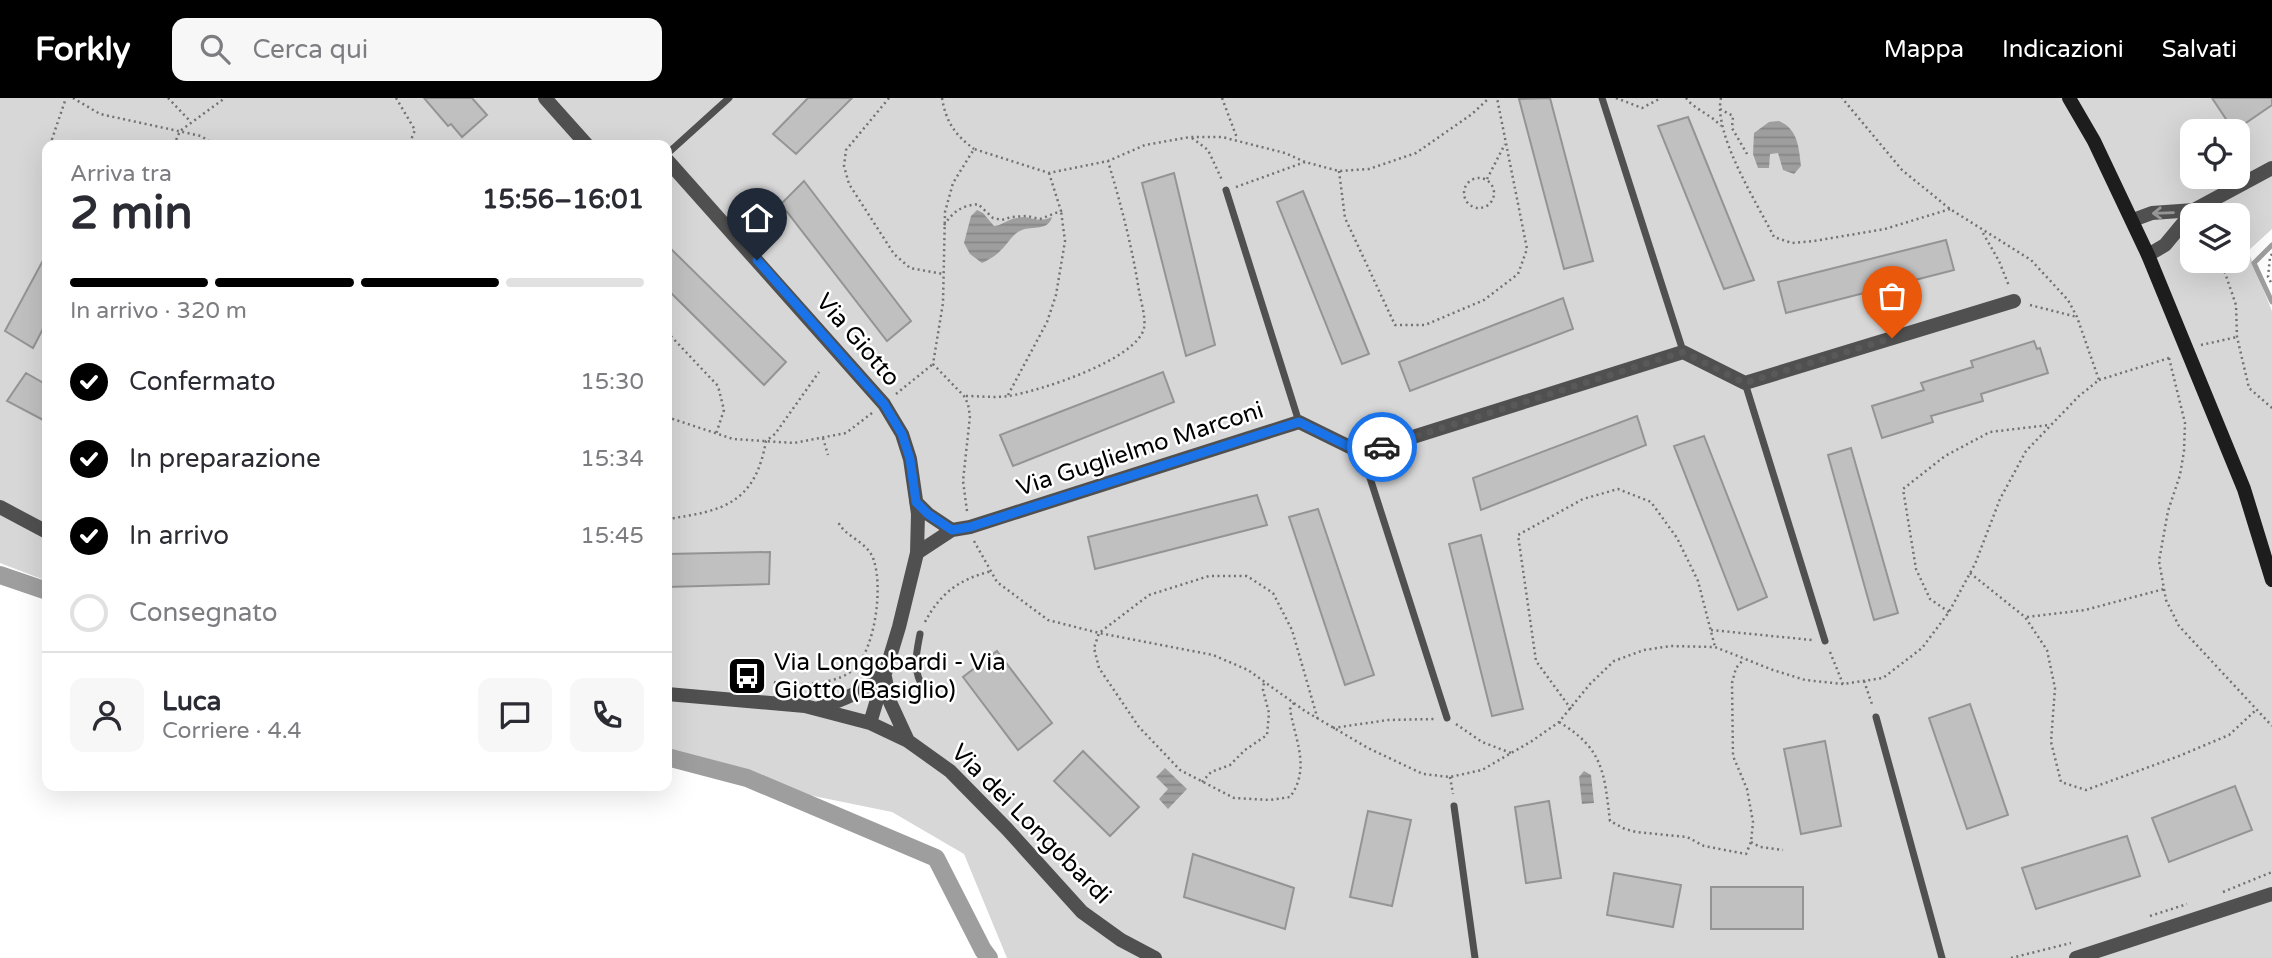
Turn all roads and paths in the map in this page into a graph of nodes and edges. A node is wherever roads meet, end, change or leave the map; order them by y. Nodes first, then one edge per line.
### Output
1 (66, 98) edge
2 (73, 98) edge
3 (168, 98) edge
4 (225, 98) edge
5 (396, 98) edge
6 (545, 98) edge
7 (729, 98) edge
8 (889, 98) edge
9 (942, 98) edge
10 (1222, 98) edge
11 (1489, 98) edge
12 (1497, 98) edge
13 (1602, 98) edge
14 (1616, 98) edge
15 (1661, 98) edge
16 (1686, 98) edge
17 (1721, 98) edge
18 (1842, 98) edge
19 (2069, 98) edge
20 (1719, 108) junction
21 (191, 122) junction
22 (1721, 125) junction
23 (180, 131) junction
24 (1190, 137) junction
25 (1237, 139) junction
26 (52, 140) edge
27 (176, 140) edge
28 (207, 140) edge
29 (411, 140) edge
30 (583, 140) edge
31 (1505, 144) junction
32 (672, 149) edge
33 (974, 149) junction
34 (1746, 154) dead end
35 (1108, 161) junction
36 (1305, 162) junction
37 (672, 166) edge
38 (2272, 169) edge
39 (1339, 171) junction
40 (1049, 173) junction
41 (1487, 180) junction
42 (1226, 190) junction
43 (2207, 203) edge
44 (1950, 209) junction
45 (1061, 211) junction
46 (2180, 211) edge
47 (2133, 220) junction
48 (944, 225) junction
49 (2180, 227) edge
50 (1981, 230) junction
51 (2272, 254) edge
52 (2148, 255) junction
53 (2225, 273) edge
54 (943, 274) junction
55 (2272, 284) edge
56 (2014, 301) junction
57 (2077, 317) junction
58 (672, 336) edge
59 (2237, 337) junction
60 (2193, 347) junction
61 (1683, 352) junction
62 (2169, 358) junction
63 (933, 363) junction
64 (819, 372) dead end
65 (2099, 380) junction
66 (1745, 383) junction
67 (964, 396) junction
68 (1007, 397) junction
69 (884, 404) junction
70 (2272, 408) edge
71 (672, 418) edge
72 (1299, 422) junction
73 (2050, 425) junction
74 (716, 435) junction
75 (823, 438) junction
76 (765, 442) junction
77 (1362, 453) junction
78 (828, 455) dead end
79 (2244, 489) junction
80 (916, 502) junction
81 (0, 507) edge
82 (672, 518) edge
83 (838, 522) dead end
84 (970, 527) junction
85 (42, 529) edge
86 (952, 530) junction
87 (2272, 544) edge
88 (917, 553) junction
89 (992, 571) junction
90 (1970, 573) junction
91 (2272, 580) edge
92 (2164, 589) junction
93 (1949, 612) junction
94 (2025, 617) junction
95 (1710, 630) junction
96 (1099, 633) junction
97 (920, 634) joint
98 (1825, 641) junction
99 (1715, 647) junction
100 (1744, 659) junction
101 (885, 672) junction
102 (1864, 681) junction
103 (774, 682) dead end
104 (1264, 682) junction
105 (1843, 684) junction
106 (924, 689) dead end
107 (672, 694) edge
108 (1294, 704) junction
109 (816, 709) junction
110 (1571, 709) junction
111 (2257, 709) junction
112 (1876, 717) joint
113 (1447, 718) junction
114 (1318, 720) junction
115 (1559, 722) junction
116 (870, 723) junction
117 (2272, 726) edge
118 (1332, 728) junction
119 (908, 741) junction
120 (1511, 753) junction
121 (1450, 777) junction
122 (1202, 782) junction
123 (1454, 806) joint
124 (1751, 842) junction
125 (1783, 850) dead end
126 (2272, 872) edge
127 (2271, 894) edge
128 (2213, 896) dead end
129 (2189, 903) dead end
130 (2144, 918) dead end
131 (2077, 941) dead end
132 (1155, 958) edge
133 (1475, 958) edge
134 (1942, 958) edge
135 (2011, 958) edge
136 (2076, 958) edge

1 - 26 path
2 - 23 path
3 - 21 path
4 - 21 path
5 - 29 path
6 - 30 street
7 - 32 lane
8 - 54 path
9 - 33 path
10 - 25 path
11 - 39 path
12 - 31 path
13 - 61 lane
14 - 15 path
16 - 22 path
17 - 20 path
18 - 44 path
19 - 47 street
20 - 22 path
20 - 34 path
21 - 23 path
22 - 44 path
23 - 27 path
23 - 28 path
24 - 25 path
24 - 35 path
24 - 42 path
25 - 36 path
31 - 39 path
31 - 41 path
33 - 40 path
33 - 48 path
35 - 40 path
35 - 68 path
36 - 39 path
36 - 42 path
37 - 69 street, Via Giotto
38 - 43 street
40 - 45 path
41 - 41 path
42 - 72 lane
44 - 50 path
45 - 48 path
45 - 68 path
46 -> 47 street
47 - 52 street
48 - 54 path
49 - 52 street
50 - 56 path
50 - 57 path
51 - 55 path
52 - 60 street
53 - 59 path
54 - 63 path
56 - 57 path
56 - 66 street
57 - 65 path
58 - 74 path
59 - 60 path
59 - 70 path
60 - 62 path
60 - 79 street
61 - 66 street
61 - 77 street
62 - 65 path
62 - 92 path
63 - 67 path
63 - 69 path
64 - 76 path
65 - 73 path
66 - 98 lane
67 - 68 path
67 - 84 path
69 - 75 path
69 - 80 street, Via Giotto
71 - 74 path
72 - 77 street, Via Guglielmo Marconi
72 - 84 street, Via Guglielmo Marconi
73 - 90 path
73 - 93 path
74 - 76 path
75 - 76 path
75 - 78 path
76 - 82 path
77 - 113 lane
79 - 87 street
79 - 91 street
80 - 86 street
80 - 88 street, Via Giotto
81 - 85 street
83 - 103 path
84 - 86 street, Via Guglielmo Marconi
84 - 89 path
86 - 88 street, Via Guglielmo Marconi
88 - 101 street, Via Giotto
89 - 96 path
89 - 97 path
90 - 93 path
90 - 94 path
92 - 94 path
92 - 111 path
93 - 102 path
94 - 111 path
95 - 98 path
95 - 99 path
95 - 110 path
96 - 104 path
96 - 114 path
96 - 122 path
97 - 106 lane
98 - 105 path
99 - 100 path
99 - 110 path
100 - 105 path
100 - 124 path
101 - 109 street
101 - 116 street, Via Giotto
101 - 119 street, Via Giotto
102 - 105 path
102 - 112 path
104 - 108 path
104 - 122 path
107 - 109 street, Via dei Longobardi
108 - 114 path
108 - 122 path
109 - 116 street, Via dei Longobardi
110 - 115 path
111 - 117 path
112 - 134 lane
113 - 118 path
113 - 120 path
114 - 118 path
115 - 120 path
115 - 124 path
116 - 119 street, Via dei Longobardi
118 - 121 path
119 - 132 street, Via dei Longobardi
120 - 121 path
121 - 123 path
123 - 133 lane
124 - 125 path
126 - 128 path
127 - 136 street
129 - 130 path
131 - 135 path

